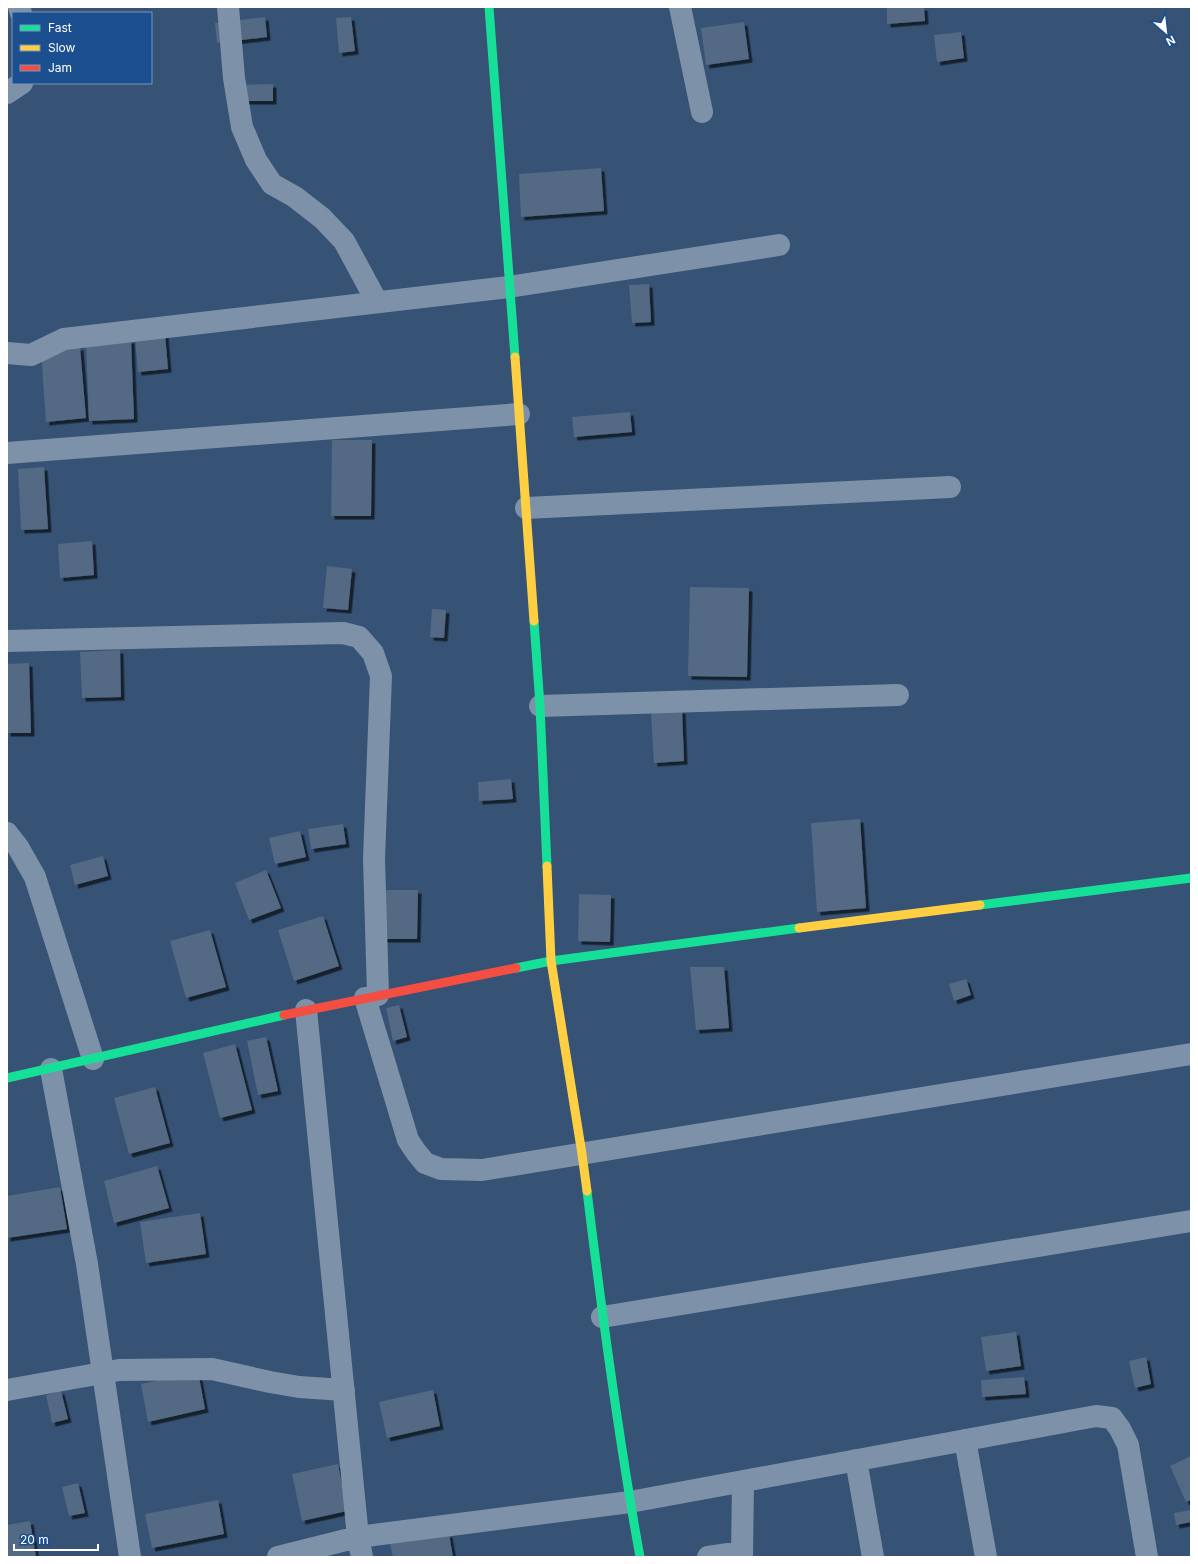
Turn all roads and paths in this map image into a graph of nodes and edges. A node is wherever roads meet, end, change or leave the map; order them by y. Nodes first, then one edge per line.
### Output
1 (228, 7) edge
2 (489, 7) edge
3 (680, 7) edge
4 (20, 84) edge
5 (7, 92) edge
6 (702, 112) dead end
7 (779, 245) dead end
8 (509, 287) junction
9 (377, 302) junction
10 (7, 353) edge
11 (519, 414) junction
12 (7, 453) edge
13 (950, 487) dead end
14 (526, 508) junction
15 (7, 641) edge
16 (898, 695) dead end
17 (540, 706) junction
18 (7, 833) edge
19 (1191, 878) edge
20 (551, 961) junction
21 (372, 997) junction
22 (306, 1010) junction
23 (1191, 1054) edge
24 (93, 1059) junction
25 (51, 1069) junction
26 (7, 1078) edge
27 (582, 1154) junction
28 (1191, 1221) edge
29 (602, 1317) junction
30 (104, 1374) junction
31 (7, 1390) edge
32 (344, 1390) junction
33 (965, 1440) junction
34 (856, 1460) junction
35 (743, 1481) junction
36 (630, 1502) junction
37 (360, 1547) edge
38 (742, 1555) edge
39 (130, 1557) edge
40 (278, 1557) edge
41 (640, 1557) edge
42 (708, 1557) edge
43 (873, 1557) edge
44 (986, 1557) edge
45 (1147, 1557) edge

1 - 9 street
2 - 8 street
3 - 6 street
4 - 5 street
7 - 8 street
8 - 9 street
8 - 11 street
9 - 10 street
11 - 12 street
11 - 14 street
13 - 14 street
14 - 17 street
15 - 21 street
16 - 17 street
17 - 20 street
18 - 24 street
19 - 20 street
20 - 21 street
20 - 27 street
21 - 22 street
21 - 27 street
22 - 24 street
22 - 32 street
23 - 27 street
24 - 25 street
25 - 26 street
25 - 30 street
27 - 29 street
28 - 29 street
29 - 36 street
30 - 31 street
30 - 32 street
30 - 39 street
32 - 37 street
33 - 34 street
33 - 44 street
33 - 45 street
34 - 35 street
34 - 43 street
35 - 36 street
35 - 38 street
36 - 37 street
36 - 41 street
37 - 40 street
38 - 42 street

